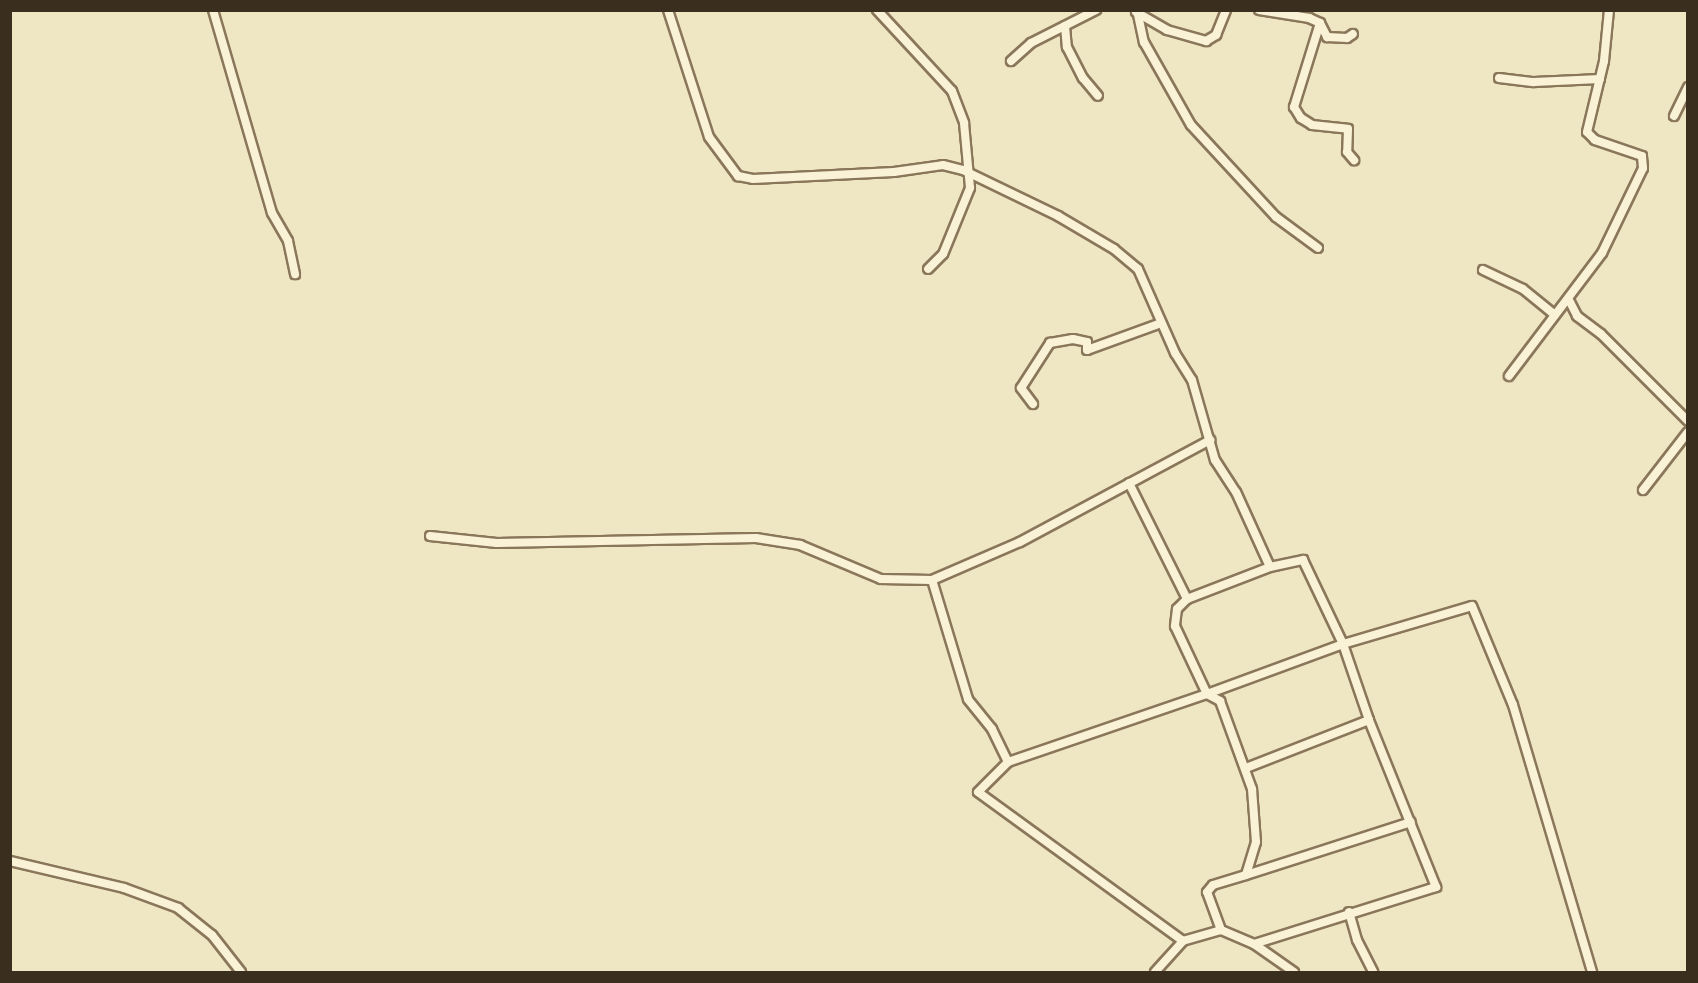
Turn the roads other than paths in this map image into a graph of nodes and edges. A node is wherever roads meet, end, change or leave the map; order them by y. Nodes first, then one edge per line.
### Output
1 (213, 10) edge
2 (668, 10) edge
3 (877, 10) edge
4 (1095, 10) edge
5 (1226, 10) edge
6 (1259, 10) edge
7 (1609, 10) edge
8 (1136, 12) edge
9 (1320, 23) junction
10 (1065, 26) junction
11 (1353, 34) dead end
12 (1011, 61) dead end
13 (1499, 78) dead end
14 (1600, 79) junction
15 (1688, 87) edge
16 (1098, 96) dead end
17 (1674, 116) dead end
18 (1354, 160) dead end
19 (971, 174) junction
20 (1318, 248) dead end
21 (928, 269) dead end
22 (1483, 270) dead end
23 (295, 274) dead end
24 (1569, 300) junction
25 (1555, 315) junction
26 (1161, 323) junction
27 (1509, 376) dead end
28 (1033, 404) dead end
29 (1688, 421) edge
30 (1688, 432) edge
31 (1210, 440) junction
32 (1129, 483) junction
33 (1643, 490) dead end
34 (430, 536) dead end
35 (1270, 567) junction
36 (932, 580) junction
37 (1187, 599) junction
38 (1342, 644) junction
39 (1208, 694) junction
40 (1369, 720) junction
41 (1008, 762) junction
42 (1246, 768) junction
43 (1411, 822) junction
44 (10, 861) edge
45 (1246, 875) junction
46 (1350, 912) junction
47 (1221, 930) junction
48 (1183, 941) junction
49 (1254, 944) junction
50 (241, 972) edge
51 (1155, 972) edge
52 (1294, 972) edge
53 (1373, 972) edge
54 (1592, 972) edge

1 - 23 street
2 - 19 street
3 - 19 street
4 - 10 street
5 - 8 street
6 - 9 street
7 - 14 street
8 - 20 street
9 - 11 street
9 - 18 street
10 - 12 street
10 - 16 street
13 - 14 street
14 - 24 street
15 - 17 street
19 - 21 street
19 - 26 street
22 - 25 street
24 - 25 street
24 - 29 street
25 - 27 street
26 - 28 street
26 - 31 street
30 - 33 street
31 - 32 street
31 - 35 street
32 - 36 street
32 - 37 street
34 - 36 street
35 - 37 street
35 - 38 street
36 - 41 street
37 - 39 street
38 - 39 street
38 - 40 street
38 - 54 street
39 - 41 street
39 - 42 street
40 - 42 street
40 - 43 street
41 - 48 street
42 - 45 street
43 - 45 street
43 - 46 street
44 - 50 street
45 - 47 street
46 - 49 street
46 - 53 street
47 - 48 street
47 - 49 street
48 - 51 street
49 - 52 street

